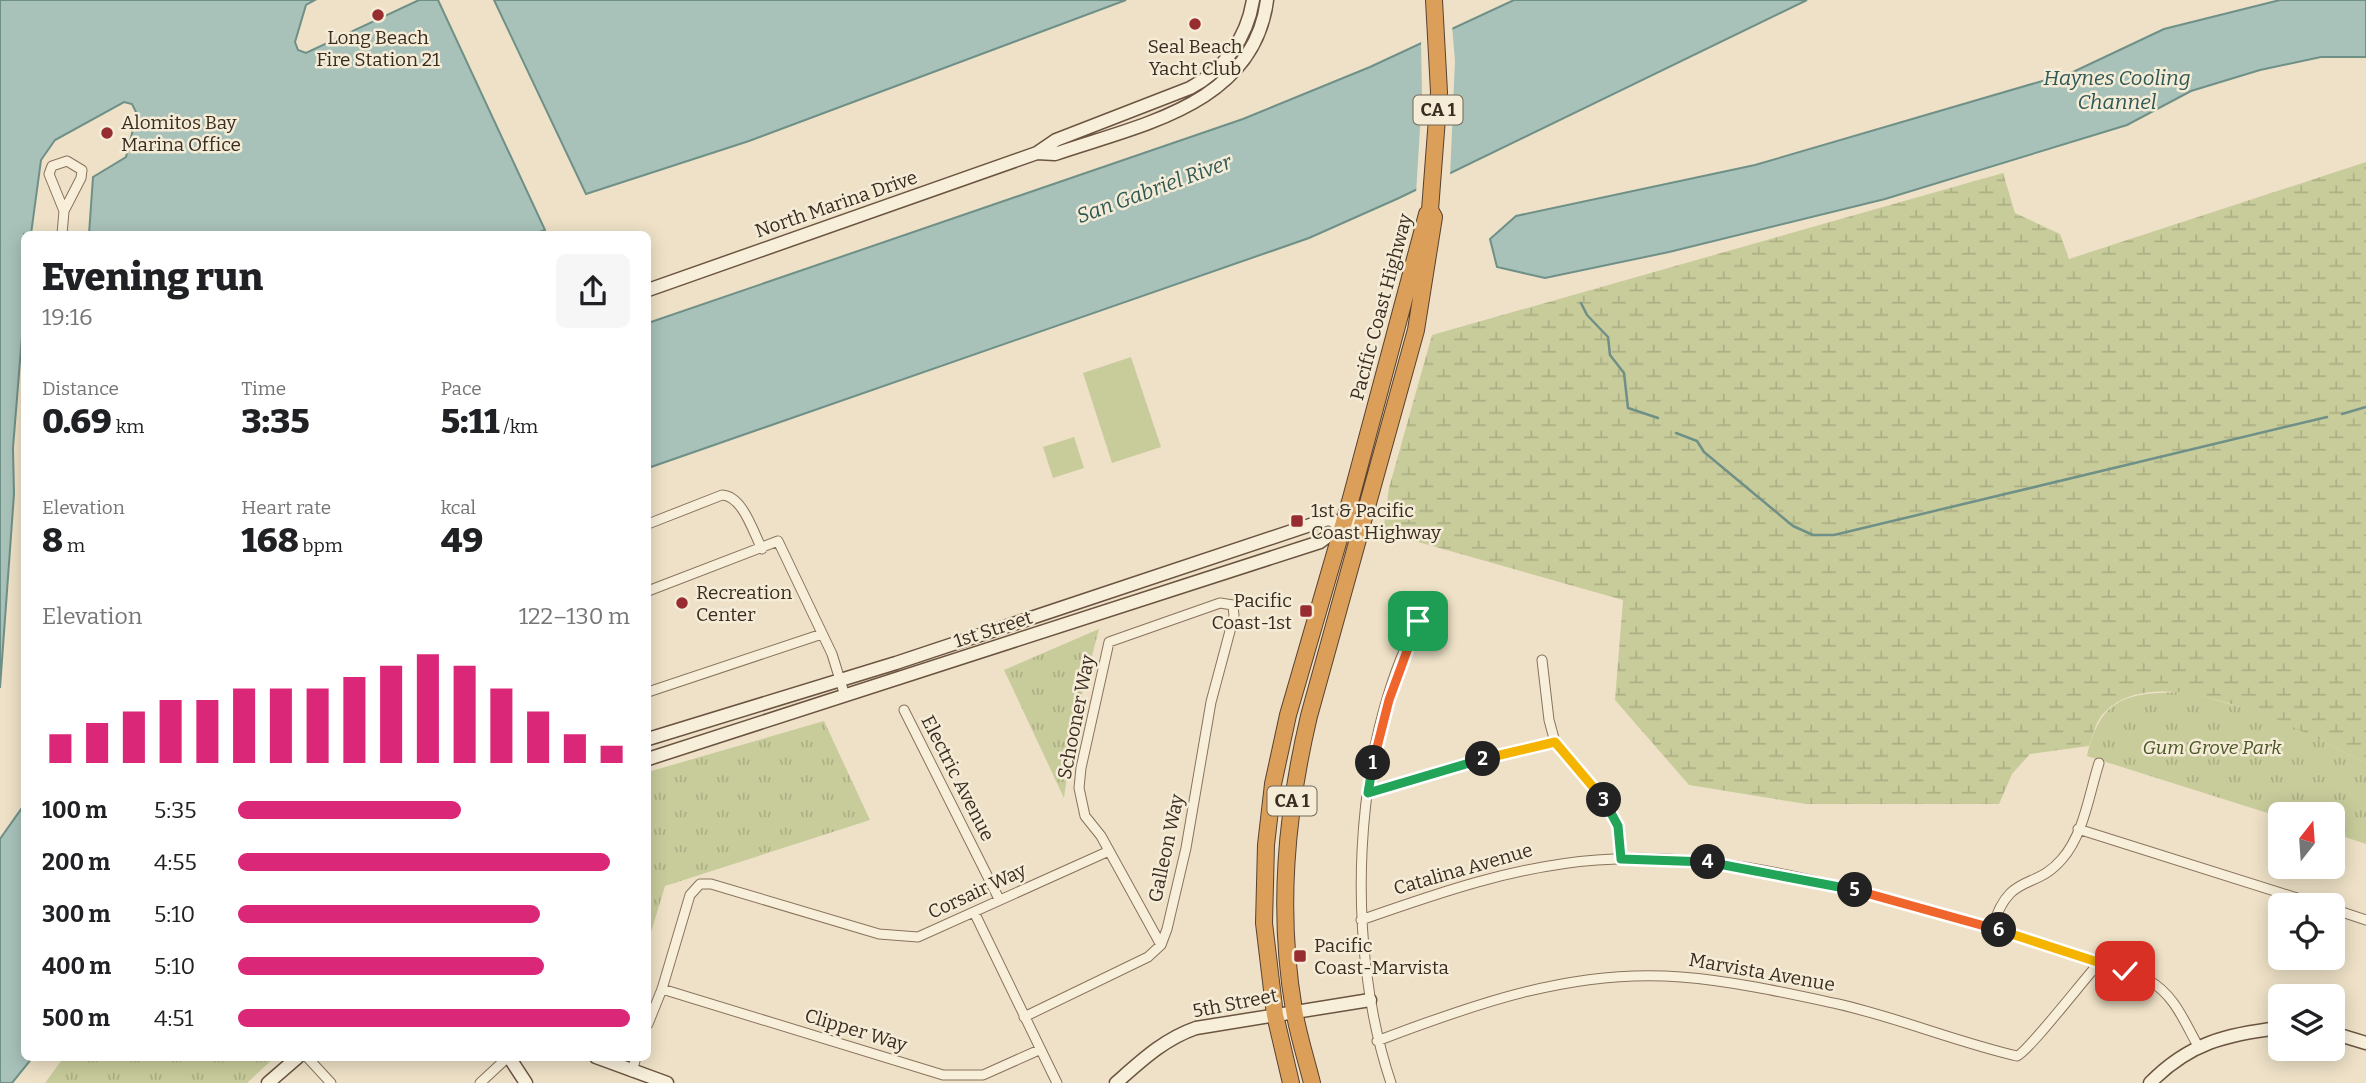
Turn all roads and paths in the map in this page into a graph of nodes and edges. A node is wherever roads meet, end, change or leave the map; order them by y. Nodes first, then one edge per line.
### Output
1 (1253, 0) edge
2 (1267, 0) edge
3 (1435, 7) edge
4 (1037, 153) junction
5 (1430, 208) junction
6 (64, 211) junction
7 (62, 231) edge
8 (651, 289) edge
9 (1364, 519) junction
10 (651, 523) edge
11 (1344, 524) junction
12 (762, 549) junction
13 (651, 591) edge
14 (1233, 605) joint
15 (1418, 621) dead end
16 (822, 634) junction
17 (1542, 660) dead end
18 (840, 679) junction
19 (651, 691) edge
20 (845, 696) junction
21 (904, 710) dead end
22 (651, 738) edge
23 (1555, 742) junction
24 (651, 758) edge
25 (2099, 763) dead end
26 (1368, 793) junction
27 (2078, 829) junction
28 (1109, 851) junction
29 (1621, 859) junction
30 (2281, 893) edge
31 (999, 899) junction
32 (974, 912) junction
33 (2345, 913) edge
34 (1361, 920) junction
35 (2366, 920) edge
36 (1992, 928) junction
37 (1161, 945) junction
38 (2099, 963) junction
39 (662, 989) junction
40 (1370, 1000) junction
41 (1294, 1012) junction
42 (1275, 1014) junction
43 (651, 1016) edge
44 (1024, 1017) junction
45 (2268, 1029) edge
46 (2345, 1037) edge
47 (1377, 1041) junction
48 (2366, 1043) edge
49 (2198, 1045) junction
50 (1040, 1050) junction
51 (293, 1061) edge
52 (311, 1061) edge
53 (505, 1061) edge
54 (512, 1061) edge
55 (606, 1061) edge
56 (635, 1061) edge
57 (632, 1072) junction
58 (268, 1083) edge
59 (331, 1083) edge
60 (480, 1083) edge
61 (526, 1083) edge
62 (667, 1083) edge
63 (1057, 1083) edge
64 (1115, 1083) edge
65 (1291, 1083) edge
66 (1312, 1083) edge
67 (1391, 1083) edge
68 (2150, 1083) edge

1 - 4 main road, North Marina Drive
2 - 4 main road, North Marina Drive
3 - 5 highway, CA 1
4 - 8 main road, North Marina Drive
5 - 9 highway, Pacific Coast Highway / CA 1
5 - 11 highway, Pacific Coast Highway / CA 1
6 - 6 street
6 - 7 street
9 - 11 main road, 1st Street
9 - 41 highway, Pacific Coast Highway / CA 1
10 - 12 street
11 - 18 main road, 1st Street
11 - 20 main road, 1st Street
11 - 42 highway, Pacific Coast Highway / CA 1
12 - 13 street
12 - 16 street
14 - 28 street, Schooner Way
14 - 37 street, Galleon Way
15 - 26 street
16 - 18 street
16 - 19 street
17 - 23 street
18 - 20 street
18 - 22 main road, 1st Street
20 - 24 main road, 1st Street
21 - 31 street, Electric Avenue
23 - 26 street
23 - 29 street
25 - 27 street
26 - 34 street
27 - 30 street
27 - 36 street
28 - 31 street, Corsair Way
28 - 37 street, Schooner Way
29 - 34 street, Catalina Avenue
29 - 36 street, Catalina Avenue
31 - 32 street, Corsair Way
32 - 39 street, Corsair Way
32 - 44 street
33 - 35 street
34 - 40 street
36 - 38 street, Catalina Avenue
37 - 44 street
38 - 47 street, Marvista Avenue
38 - 49 street, Catalina Avenue
39 - 43 street
39 - 50 street, Clipper Way
40 - 41 main road
40 - 47 street
41 - 42 main road, 5th Street
41 - 66 highway, Pacific Coast Highway / CA 1
42 - 64 main road, 5th Street
42 - 65 highway, Pacific Coast Highway / CA 1
44 - 50 street
45 - 49 main road
46 - 48 main road
47 - 67 street
49 - 68 main road
50 - 63 street
51 - 58 main road
52 - 59 street
53 - 60 street
54 - 61 main road
55 - 57 main road
56 - 57 street
57 - 62 main road

